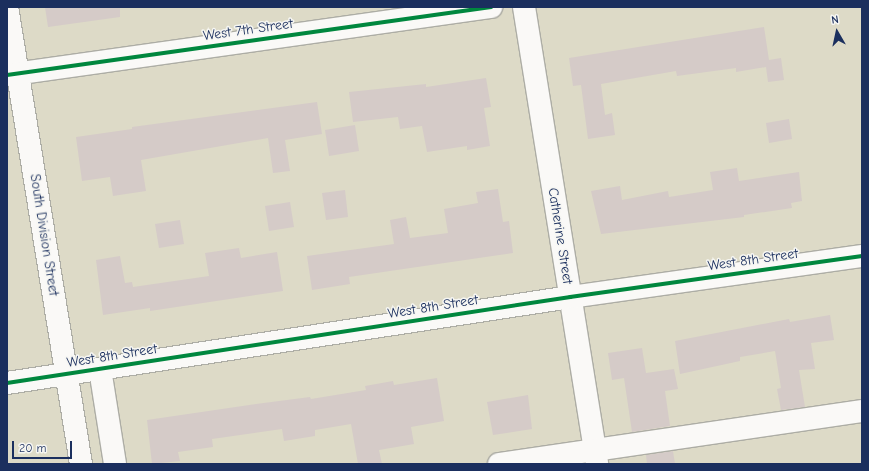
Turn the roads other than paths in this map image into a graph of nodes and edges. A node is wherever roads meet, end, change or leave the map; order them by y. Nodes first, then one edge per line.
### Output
1 (7, 7) edge
2 (491, 7) edge
3 (524, 7) edge
4 (12, 75) edge
5 (862, 256) edge
6 (570, 297) junction
7 (100, 369) junction
8 (66, 374) junction
9 (7, 383) edge
10 (862, 411) edge
11 (596, 457) edge
12 (81, 464) edge
13 (115, 464) edge
14 (499, 464) edge

1 - 4 street, South Division Street
2 - 4 street, West 7th Street
3 - 6 street, Catherine Street
4 - 8 street, South Division Street
5 - 6 street, West 8th Street
6 - 7 street, West 8th Street
6 - 11 street, Catherine Street
7 - 8 street, West 8th Street
7 - 13 street
8 - 9 street, West 8th Street
8 - 12 street, South Division Street
10 - 11 street
11 - 14 street

